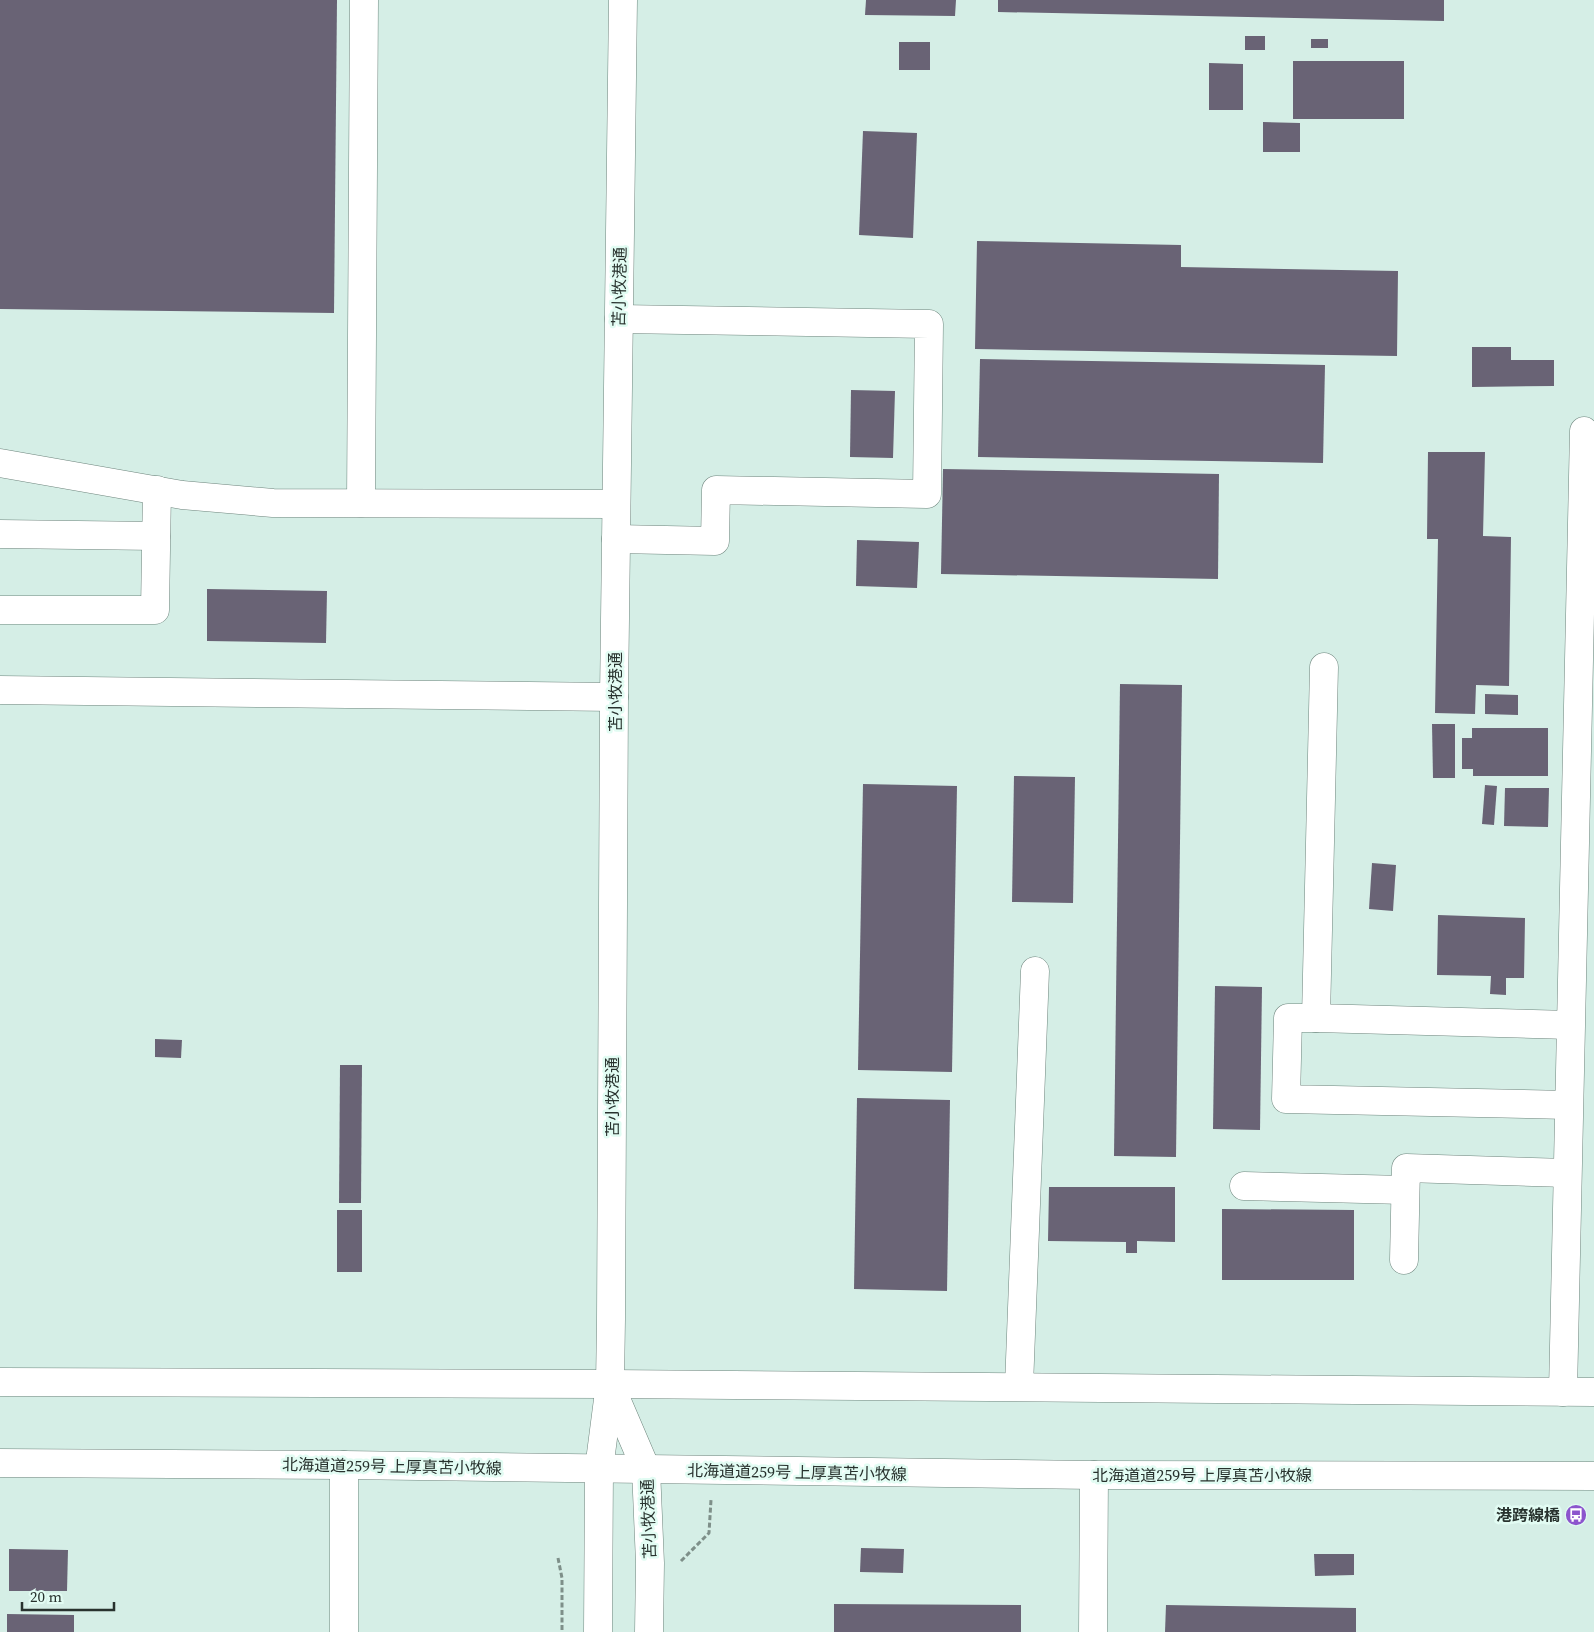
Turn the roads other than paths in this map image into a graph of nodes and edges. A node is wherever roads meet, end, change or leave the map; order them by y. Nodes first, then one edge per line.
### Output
1 (364, 0) edge
2 (623, 0) edge
3 (619, 319) junction
4 (1584, 431) dead end
5 (0, 463) edge
6 (158, 490) junction
7 (361, 503) junction
8 (616, 504) junction
9 (0, 534) edge
10 (156, 536) junction
11 (616, 539) junction
12 (0, 610) edge
13 (1324, 667) dead end
14 (0, 690) edge
15 (614, 697) junction
16 (1035, 971) dead end
17 (1316, 1018) junction
18 (1570, 1025) junction
19 (1568, 1105) junction
20 (1567, 1173) junction
21 (1244, 1186) dead end
22 (1405, 1190) junction
23 (1404, 1260) dead end
24 (0, 1382) edge
25 (610, 1384) junction
26 (1019, 1386) junction
27 (1563, 1392) junction
28 (1594, 1392) edge
29 (0, 1463) edge
30 (344, 1465) junction
31 (599, 1469) junction
32 (646, 1469) junction
33 (1094, 1475) junction
34 (1594, 1476) edge
35 (344, 1632) edge
36 (598, 1632) edge
37 (649, 1632) edge
38 (1093, 1632) edge

1 - 7 main road
2 - 3 main road, 苫小牧港通
3 - 8 main road, 苫小牧港通
3 - 11 main road
4 - 18 main road
5 - 6 main road
6 - 7 main road
6 - 10 main road
7 - 8 main road
8 - 11 main road, 苫小牧港通
9 - 10 main road
10 - 12 main road
11 - 15 main road, 苫小牧港通
13 - 17 main road
14 - 15 main road
15 - 25 main road, 苫小牧港通
16 - 26 main road
17 - 18 main road
17 - 19 main road
18 - 19 main road
19 - 20 main road
20 - 22 main road
20 - 27 main road
21 - 22 main road
22 - 23 main road
24 - 25 main road
25 - 26 main road
25 - 31 main road, 苫小牧港通
25 - 32 main road, 苫小牧港通
26 - 27 main road
27 - 28 main road
29 - 30 main road, 北海道道259号 上厚真苫小牧線
30 - 31 main road, 北海道道259号 上厚真苫小牧線
30 - 35 main road
31 - 32 main road, 北海道道259号 上厚真苫小牧線
31 - 36 main road, 苫小牧港通
32 - 33 main road, 北海道道259号 上厚真苫小牧線
32 - 37 main road, 苫小牧港通
33 - 34 main road, 北海道道259号 上厚真苫小牧線
33 - 38 main road

